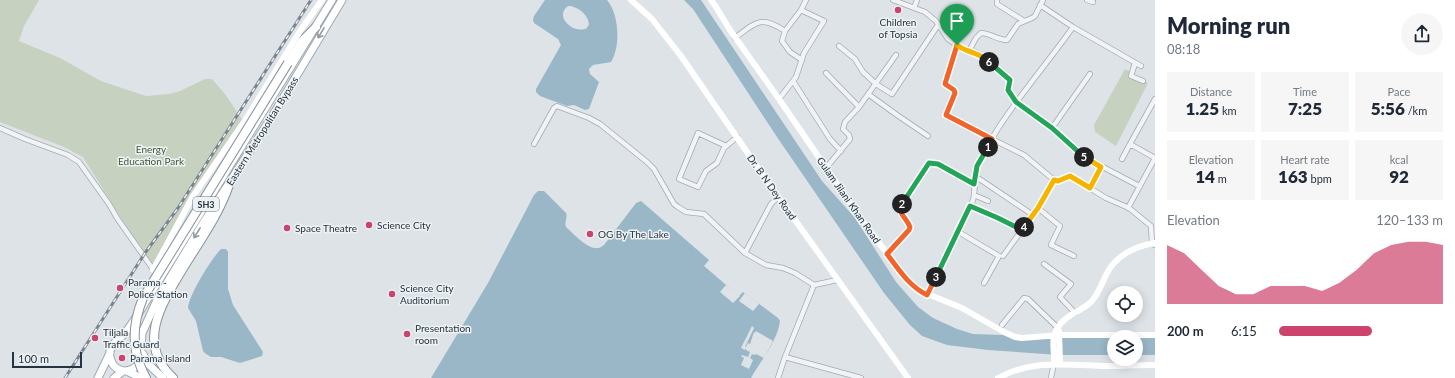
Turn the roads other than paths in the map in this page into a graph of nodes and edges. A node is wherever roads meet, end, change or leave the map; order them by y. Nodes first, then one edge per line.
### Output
1 (322, 0) edge
2 (328, 0) edge
3 (332, 0) edge
4 (342, 0) edge
5 (631, 0) edge
6 (710, 0) edge
7 (806, 0) edge
8 (893, 0) edge
9 (917, 0) edge
10 (997, 0) edge
11 (1087, 0) edge
12 (1042, 2) edge
13 (1093, 2) dead end
14 (914, 8) junction
15 (801, 10) junction
16 (326, 11) junction
17 (1024, 21) junction
18 (938, 25) junction
19 (316, 27) junction
20 (1073, 27) junction
21 (785, 31) junction
22 (735, 38) junction
23 (957, 45) junction
24 (839, 46) dead end
25 (969, 51) junction
26 (896, 55) dead end
27 (802, 60) junction
28 (1135, 63) junction
29 (1141, 66) dead end
30 (826, 73) dead end
31 (1090, 74) dead end
32 (1142, 81) dead end
33 (793, 82) junction
34 (876, 84) junction
35 (868, 94) junction
36 (779, 99) junction
37 (1155, 99) edge
38 (1016, 102) junction
39 (859, 107) junction
40 (0, 128) edge
41 (1052, 128) junction
42 (928, 136) dead end
43 (737, 137) junction
44 (992, 139) junction
45 (534, 144) dead end
46 (1130, 144) junction
47 (726, 146) junction
48 (841, 151) junction
49 (1122, 159) dead end
50 (1101, 167) junction
51 (826, 168) junction
52 (974, 176) junction
53 (1054, 180) junction
54 (974, 184) junction
55 (229, 185) junction
56 (1139, 186) junction
57 (1090, 188) junction
58 (974, 195) junction
59 (778, 197) junction
60 (988, 201) dead end
61 (970, 206) junction
62 (1038, 208) junction
63 (1128, 208) junction
64 (1033, 215) junction
65 (1022, 230) junction
66 (958, 232) junction
67 (1154, 244) edge
68 (745, 253) junction
69 (887, 254) junction
70 (1003, 256) dead end
71 (1074, 256) dead end
72 (1044, 264) dead end
73 (153, 270) junction
74 (159, 280) junction
75 (837, 280) junction
76 (984, 283) dead end
77 (814, 285) junction
78 (927, 295) junction
79 (1075, 313) junction
80 (1002, 325) dead end
81 (1058, 328) junction
82 (1155, 335) edge
83 (1057, 338) junction
84 (116, 342) junction
85 (142, 350) junction
86 (110, 352) junction
87 (786, 358) junction
88 (1057, 360) junction
89 (1155, 365) edge
90 (125, 371) junction
91 (98, 378) edge
92 (114, 378) edge
93 (141, 378) edge
94 (146, 378) edge
95 (163, 378) edge
96 (173, 378) edge
97 (778, 378) edge
98 (861, 378) edge
99 (908, 378) edge
100 (998, 378) edge
101 (1051, 378) edge

1 - 73 street
2 - 16 main road, SH3
3 - 16 main road
4 -> 55 main road, Eastern Metropolitan Bypass / SH3
5 - 43 street, Dr. B N Dey Road
6 - 22 street, Gulam Jilani Khan Road
7 - 15 street
8 - 14 street
9 - 14 street
10 - 17 street
11 - 13 street
12 - 17 street
12 - 20 street
14 - 18 street
15 - 21 street
15 - 27 street
16 - 19 main road, SH3
17 - 25 street
18 - 23 street
18 - 34 street
19 - 74 main road, SH3
19 - 94 highway, bridge
20 - 28 street
20 - 38 street
21 - 22 street
21 - 27 street
22 - 36 street, Gulam Jilani Khan Road
23 - 25 street
23 - 44 street
24 - 34 street
25 - 38 street
26 - 34 street
27 - 33 street
28 - 29 street
28 - 32 street
30 - 39 street
31 - 41 street
33 - 36 street
33 - 48 street
34 - 35 street
35 - 39 street
35 - 42 street
36 - 51 street, Gulam Jilani Khan Road
37 - 46 street
38 - 41 street
38 - 44 street
39 - 48 street
40 - 73 street
41 - 50 street
43 - 47 street
43 - 59 street, Dr. B N Dey Road
44 - 52 street
44 - 53 street
45 - 68 street
46 - 49 street
46 - 56 street
47 - 47 street
48 - 51 street
50 - 56 street
50 - 57 street
51 - 69 street, Gulam Jilani Khan Road
52 - 54 street
52 - 64 street
53 - 57 street
53 - 62 street
54 - 58 street
54 - 69 street
55 -> 85 main road, Eastern Metropolitan Bypass / SH3
55 - 96 highway
56 - 63 street
57 - 63 street
58 - 60 street
58 - 61 street
59 - 68 street
59 - 75 street, Dr. B N Dey Road
61 - 65 street
61 - 66 street
62 - 64 street
62 - 71 street
63 - 67 street
64 - 65 street
65 - 70 street
66 - 76 street
66 - 78 street
67 - 79 street
68 - 77 street
69 - 78 street, Gulam Jilani Khan Road
72 - 79 street
73 - 74 street
74 - 84 main road, SH3
75 - 77 street
75 - 99 street, Dr. B N Dey Road
77 - 87 street
78 - 83 street, Gulam Jilani Khan Road
79 - 81 street
80 - 81 street
81 - 83 street
82 - 83 street, Gulam Jilani Khan Road
83 - 88 street
84 - 85 main road
84 - 86 main road, SH3
85 - 90 main road, SH3
85 - 95 main road
86 - 90 main road
86 - 91 main road, SH3
87 - 97 street
87 - 98 street
88 - 89 street
88 - 100 street
88 - 101 street
90 - 92 main road, SH3
90 - 93 main road

